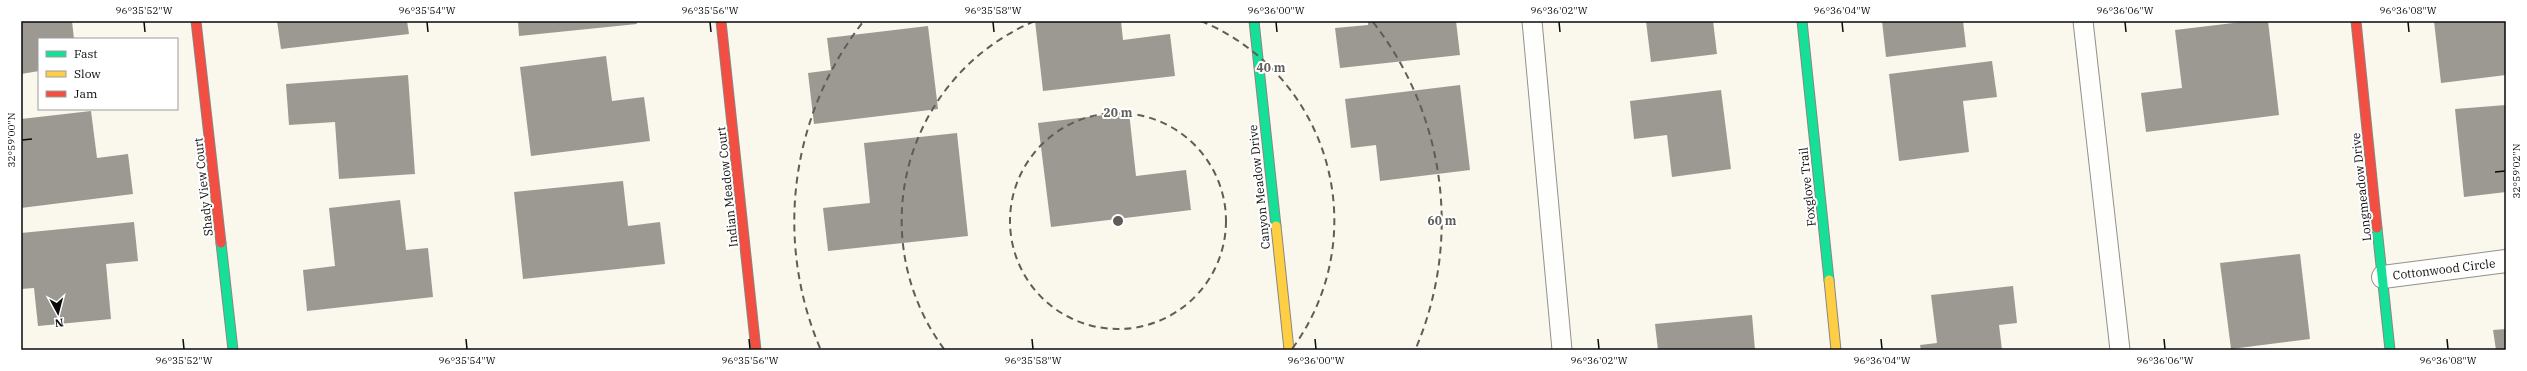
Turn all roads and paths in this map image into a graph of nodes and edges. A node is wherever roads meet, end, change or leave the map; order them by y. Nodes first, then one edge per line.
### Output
1 (196, 21) edge
2 (722, 21) edge
3 (1254, 21) edge
4 (1532, 21) edge
5 (1802, 21) edge
6 (2083, 21) edge
7 (2356, 21) edge
8 (2506, 261) edge
9 (2382, 277) junction
10 (233, 350) edge
11 (756, 350) edge
12 (1288, 350) edge
13 (1562, 350) edge
14 (1836, 350) edge
15 (2120, 350) edge
16 (2390, 350) edge

1 - 10 street, Shady View Court
2 - 11 street, Indian Meadow Court
3 - 12 street, Canyon Meadow Drive
4 - 13 lane
5 - 14 street, Foxglove Trail
6 - 15 lane
7 - 9 street, Longmeadow Drive
8 - 9 street, Cottonwood Circle
9 - 16 street, Longmeadow Drive

